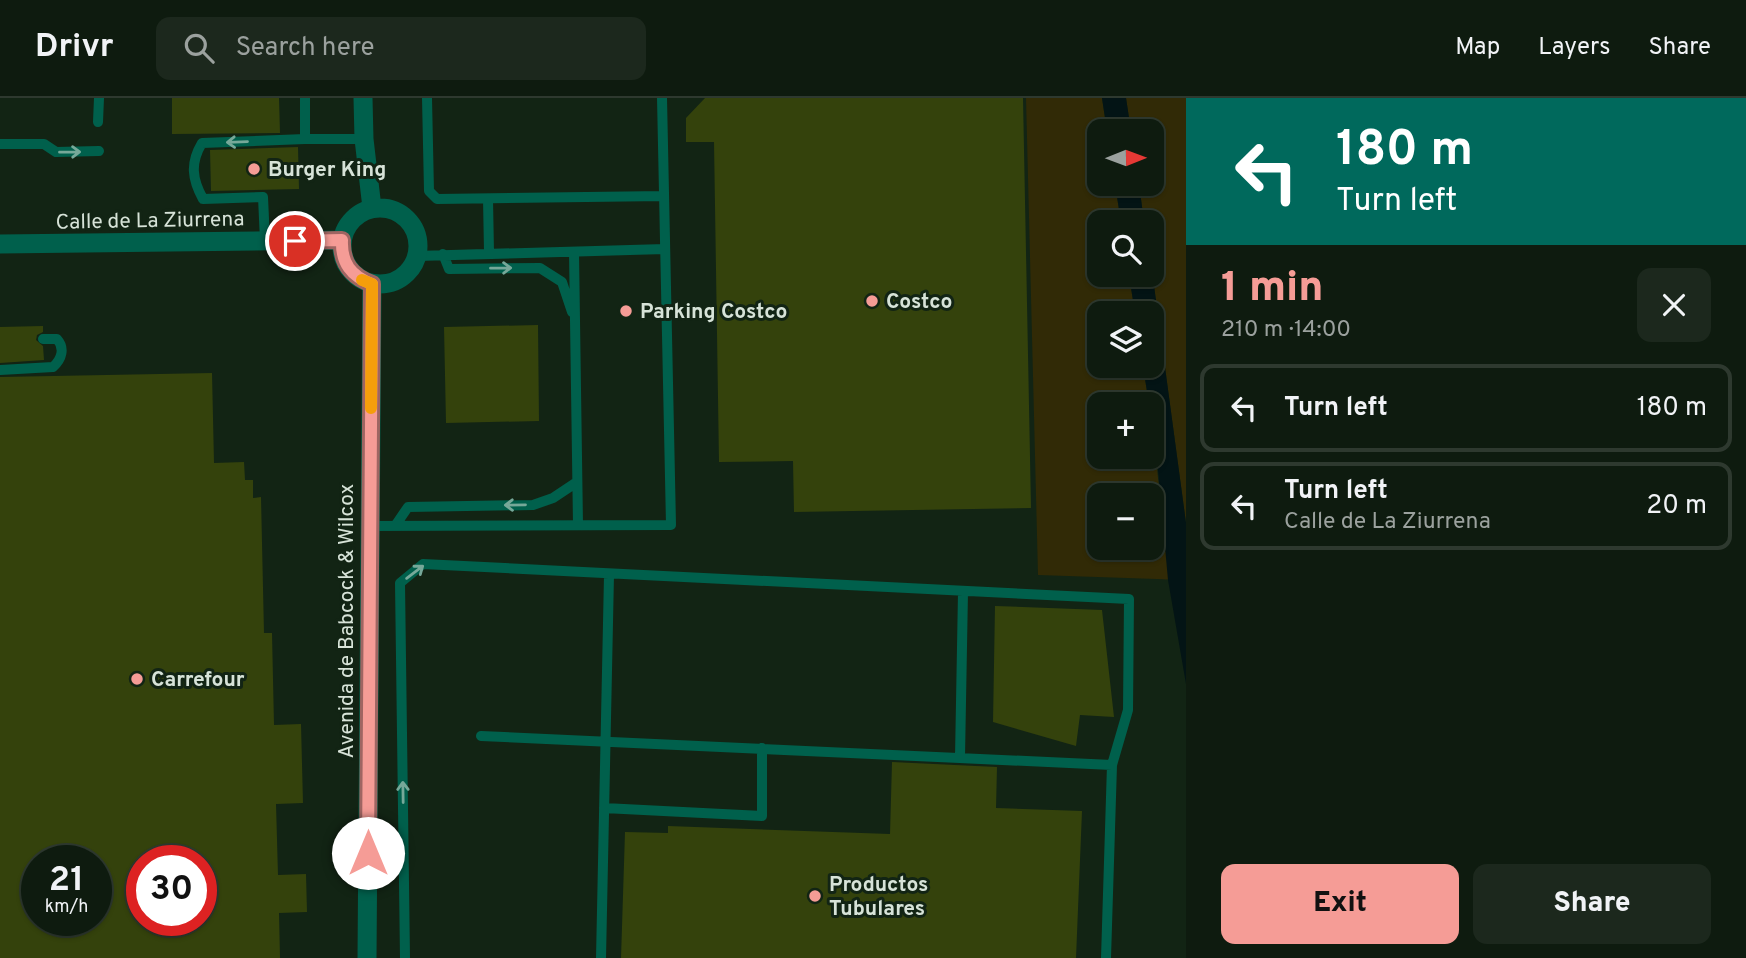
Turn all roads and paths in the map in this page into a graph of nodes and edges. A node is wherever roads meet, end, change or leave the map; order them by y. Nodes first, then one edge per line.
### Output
1 (99, 98) edge
2 (305, 98) edge
3 (363, 98) edge
4 (428, 98) edge
5 (663, 99) edge
6 (98, 122) dead end
7 (305, 139) junction
8 (364, 139) junction
9 (0, 144) edge
10 (99, 151) dead end
11 (664, 196) junction
12 (488, 199) junction
13 (372, 208) junction
14 (342, 240) junction
15 (265, 241) junction
16 (0, 244) edge
17 (665, 249) junction
18 (489, 253) junction
19 (574, 253) junction
20 (443, 254) junction
21 (417, 256) junction
22 (372, 284) junction
23 (575, 319) junction
24 (43, 339) dead end
25 (0, 370) edge
26 (577, 482) junction
27 (578, 525) junction
28 (370, 526) junction
29 (395, 526) junction
30 (609, 575) junction
31 (963, 592) junction
32 (481, 736) dead end
33 (606, 741) junction
34 (762, 748) junction
35 (960, 757) junction
36 (1112, 765) junction
37 (604, 808) junction
38 (367, 958) edge
39 (405, 958) edge
40 (601, 958) edge
41 (1106, 958) edge

1 - 6 lane
2 - 7 lane
3 - 8 street
4 - 12 lane
5 - 11 lane
7 - 8 lane
7 -> 15 lane
8 - 13 street
9 -> 10 lane
11 - 12 lane
11 - 17 lane
12 - 18 lane
13 - 14 street
13 - 21 street
14 - 15 street, Calle de La Ziurrena
14 - 22 street
15 - 16 street, Calle de La Ziurrena
17 - 19 lane
17 - 27 lane
18 - 19 lane
18 - 20 lane
19 - 23 lane
20 - 21 lane
20 -> 23 lane
21 - 22 street
22 - 28 street, Avenida de Babcock & Wilcox
23 - 26 lane
24 - 25 lane
26 - 27 lane
26 -> 29 lane
27 - 29 lane
28 - 29 lane
28 - 38 street, Avenida de Babcock & Wilcox
30 - 31 lane
30 - 33 lane
39 -> 30 lane
31 - 35 lane
31 - 36 lane
32 - 33 lane
33 - 34 lane
33 - 37 lane
34 - 35 lane
34 - 37 lane
35 - 36 lane
36 - 41 lane
37 - 40 lane

